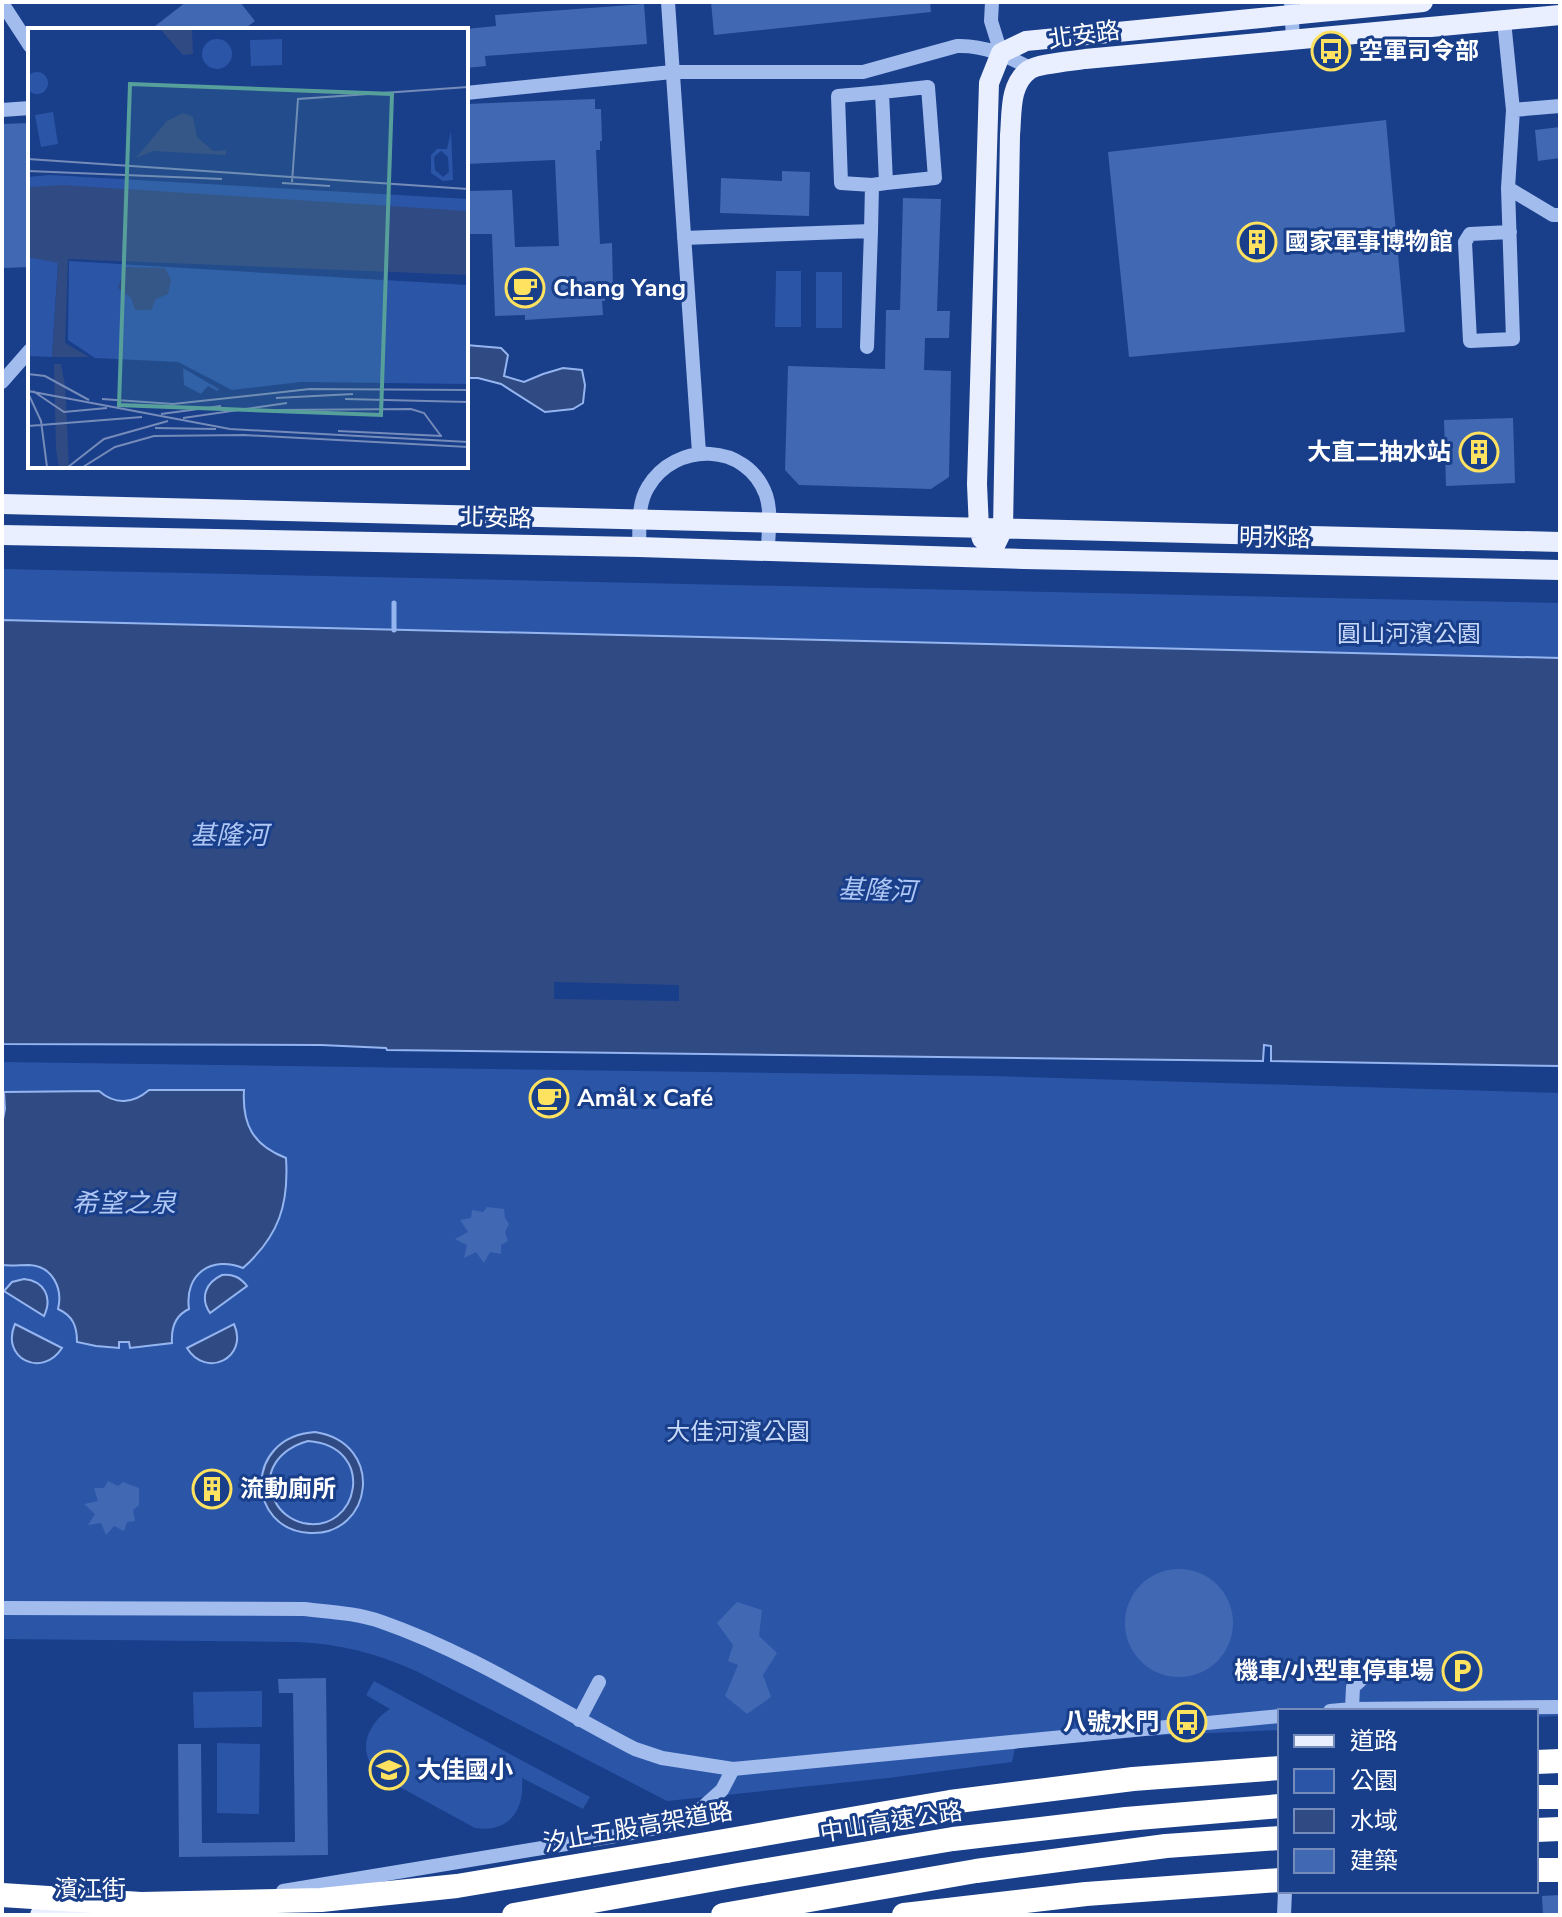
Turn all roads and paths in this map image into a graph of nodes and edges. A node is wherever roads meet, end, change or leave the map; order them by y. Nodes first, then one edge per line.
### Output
1 (668, 2) edge
2 (992, 2) edge
3 (1423, 2) edge
4 (2, 3) edge
5 (1291, 8) edge
6 (1560, 15) edge
7 (1504, 21) junction
8 (1293, 40) junction
9 (28, 43) edge
10 (1001, 53) junction
11 (1030, 68) junction
12 (672, 72) junction
13 (882, 92) junction
14 (468, 93) edge
15 (1560, 106) edge
16 (28, 108) edge
17 (2, 110) edge
18 (1513, 110) junction
19 (879, 184) junction
20 (1508, 188) junction
21 (1560, 215) edge
22 (871, 231) junction
23 (1510, 232) junction
24 (684, 238) junction
25 (867, 347) dead end
26 (28, 352) edge
27 (2, 382) edge
28 (699, 453) junction
29 (2, 504) edge
30 (640, 518) junction
31 (768, 523) junction
32 (979, 529) junction
33 (1003, 529) junction
34 (2, 535) edge
35 (1560, 542) edge
36 (639, 547) junction
37 (768, 551) junction
38 (989, 558) junction
39 (1560, 570) edge
40 (2, 1608) edge
41 (1375, 1667) dead end
42 (599, 1682) dead end
43 (1560, 1707) edge
44 (1352, 1709) joint
45 (1278, 1716) edge
46 (579, 1720) junction
47 (1560, 1761) edge
48 (1538, 1762) edge
49 (1278, 1768) edge
50 (733, 1769) junction
51 (1538, 1797) edge
52 (1560, 1797) edge
53 (1278, 1806) edge
54 (1560, 1829) edge
55 (1538, 1830) edge
56 (1278, 1838) edge
57 (1538, 1870) edge
58 (1560, 1870) edge
59 (1278, 1880) edge
60 (1285, 1893) edge
61 (2, 1895) edge
62 (40, 1915) edge
63 (141, 1915) edge
64 (165, 1915) edge
65 (514, 1915) edge
66 (723, 1915) edge
67 (904, 1915) edge
68 (1284, 1915) edge

1 - 12 street
2 - 10 street
3 - 5 main road, 北安路
4 - 9 street
5 - 8 street
5 - 10 main road, 北安路
6 - 7 main road, 北安路
7 - 8 main road, 北安路
7 - 18 street
8 - 11 main road, 北安路
10 - 11 street
10 - 12 street
10 - 32 main road
11 - 33 main road, 北安路
12 - 14 street
12 - 24 street
13 - 19 street
13 - 19 street
13 - 19 street
15 - 18 street
16 - 17 street
18 - 20 street
19 - 22 street
20 - 21 street
20 - 23 street
22 - 24 street
22 - 25 street
23 - 23 street
24 - 28 street
26 - 27 street
28 - 30 street
28 - 31 street
29 - 30 main road, 北安路
30 - 31 main road, 北安路
30 - 36 street
31 - 32 main road, 北安路
31 - 37 street
32 - 33 main road, 北安路
32 - 38 main road
33 - 35 main road, 明水路
33 - 38 main road, 北安路
34 - 36 main road, 北安路
36 - 37 main road, 北安路
37 - 38 main road, 北安路
38 - 39 main road, 明水路
40 - 46 street
41 - 44 street
42 - 46 street
43 - 44 street
45 - 50 street
46 - 50 street
47 - 48 highway
49 - 61 highway, 汐止五股高架道路, bridge
50 - 64 street
51 - 52 highway
53 - 65 highway, 中山高速公路
54 - 55 highway
56 - 66 highway
57 - 58 highway
59 - 67 highway
60 - 68 street
62 - 63 main road, 濱江街

